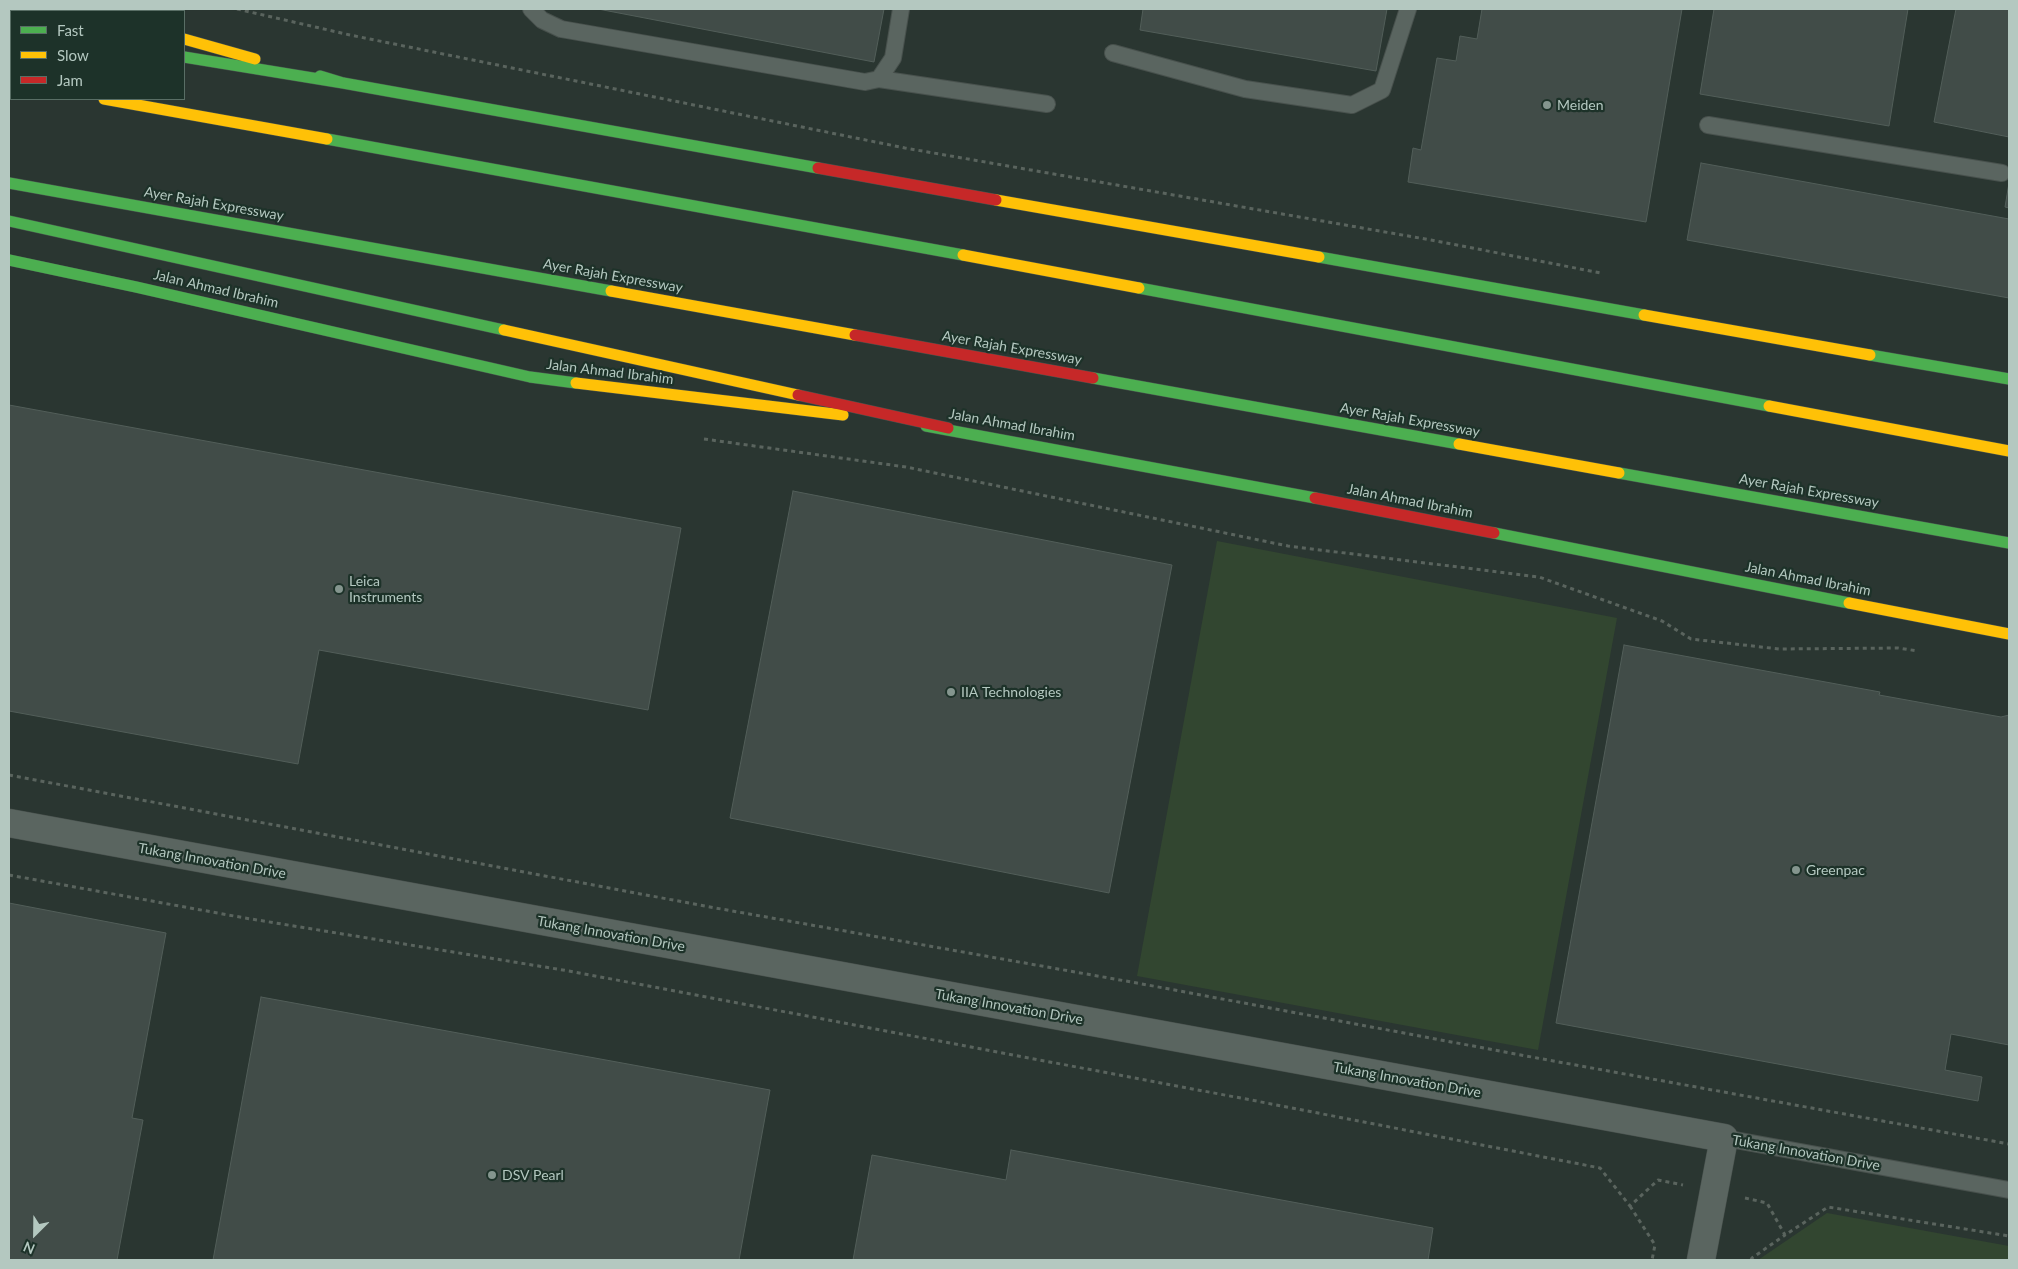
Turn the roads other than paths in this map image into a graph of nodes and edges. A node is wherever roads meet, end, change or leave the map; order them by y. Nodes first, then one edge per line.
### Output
1 (531, 9) edge
2 (901, 9) edge
3 (1408, 9) edge
4 (185, 39) edge
5 (1114, 53) dead end
6 (185, 57) edge
7 (879, 79) junction
8 (343, 82) junction
9 (110, 100) edge
10 (1047, 104) dead end
11 (1708, 125) dead end
12 (2002, 173) dead end
13 (9, 183) edge
14 (9, 221) edge
15 (9, 260) edge
16 (2009, 379) edge
17 (948, 428) junction
18 (2009, 451) edge
19 (2009, 543) edge
20 (2009, 634) edge
21 (9, 823) edge
22 (1724, 1138) junction
23 (2009, 1190) edge
24 (1701, 1260) edge

1 - 7 lane
2 - 7 lane
3 - 5 lane
4 - 8 main road
6 - 8 main road
7 - 10 lane
8 - 16 main road
9 - 18 main road
11 - 12 lane
13 - 19 main road, Ayer Rajah Expressway
14 - 17 main road
15 - 17 main road, Jalan Ahmad Ibrahim
17 - 20 main road, Jalan Ahmad Ibrahim
21 - 22 street, Tukang Innovation Drive
22 - 23 lane, Tukang Innovation Drive
22 - 24 street

